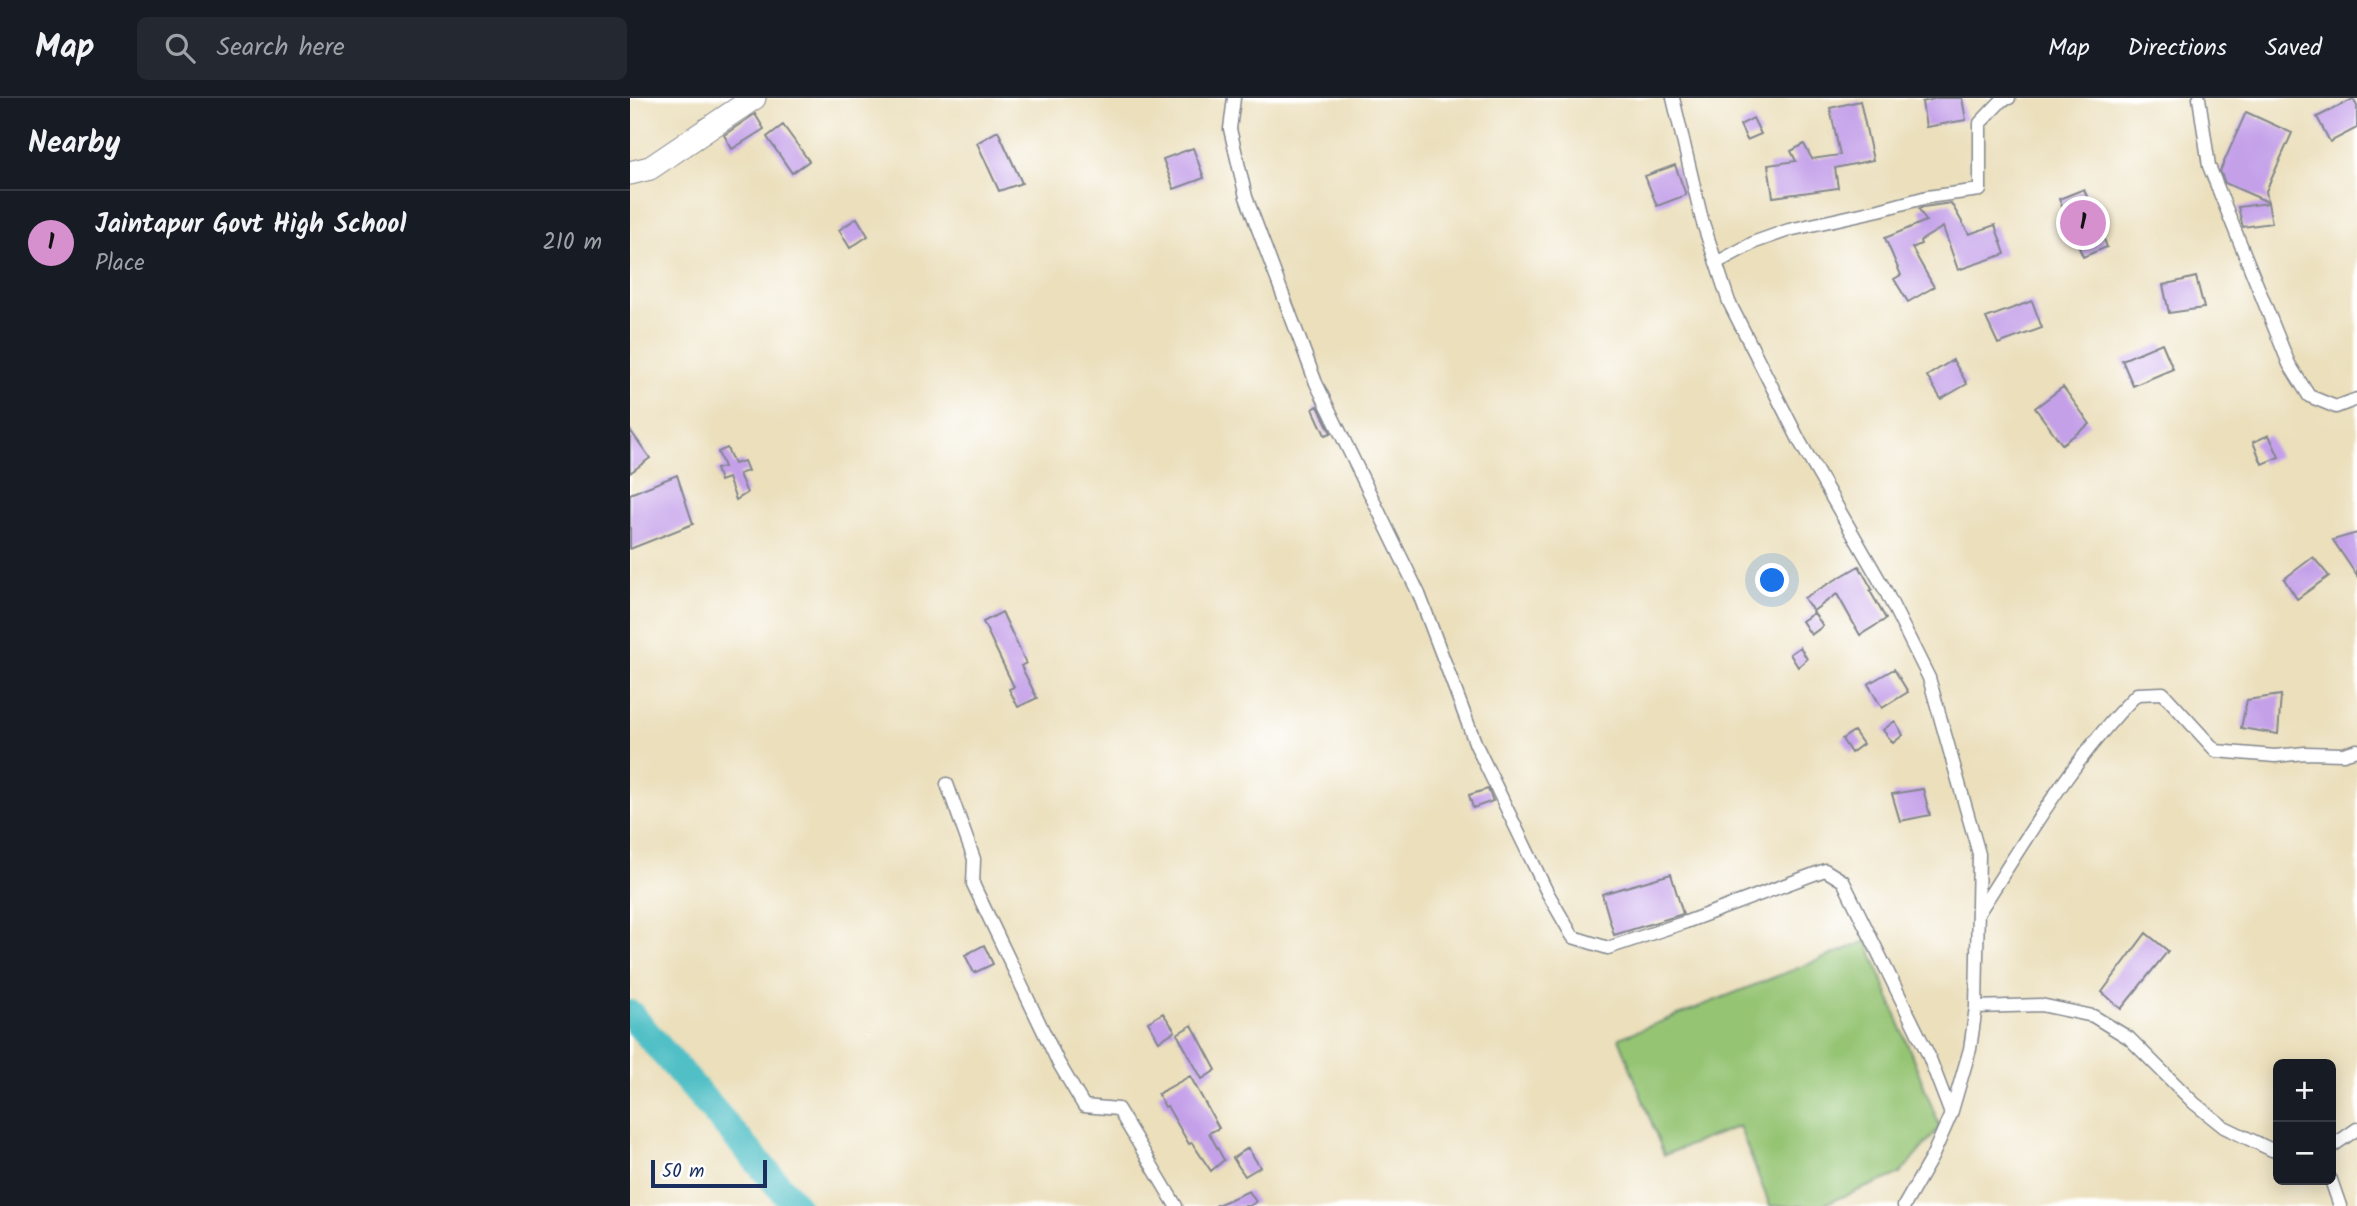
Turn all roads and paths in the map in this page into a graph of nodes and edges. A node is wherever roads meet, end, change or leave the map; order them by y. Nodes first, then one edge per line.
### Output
1 (754, 98) edge
2 (1234, 98) edge
3 (1673, 98) edge
4 (2009, 98) edge
5 (2199, 98) edge
6 (630, 173) edge
7 (1716, 263) junction
8 (2357, 400) edge
9 (2357, 750) edge
10 (947, 784) dead end
11 (1978, 912) junction
12 (1976, 1006) junction
13 (1951, 1114) junction
14 (2357, 1129) edge
15 (2336, 1144) edge
16 (2273, 1150) edge
17 (2333, 1185) edge
18 (1176, 1206) edge
19 (1904, 1206) edge
20 (2340, 1206) edge

1 - 6 highway
2 - 13 street
3 - 7 street
4 - 7 street
5 - 8 street
7 - 11 street
9 - 11 street
10 - 18 street
11 - 12 street
12 - 13 street
12 - 16 street
13 - 19 street
14 - 15 street
17 - 20 street

